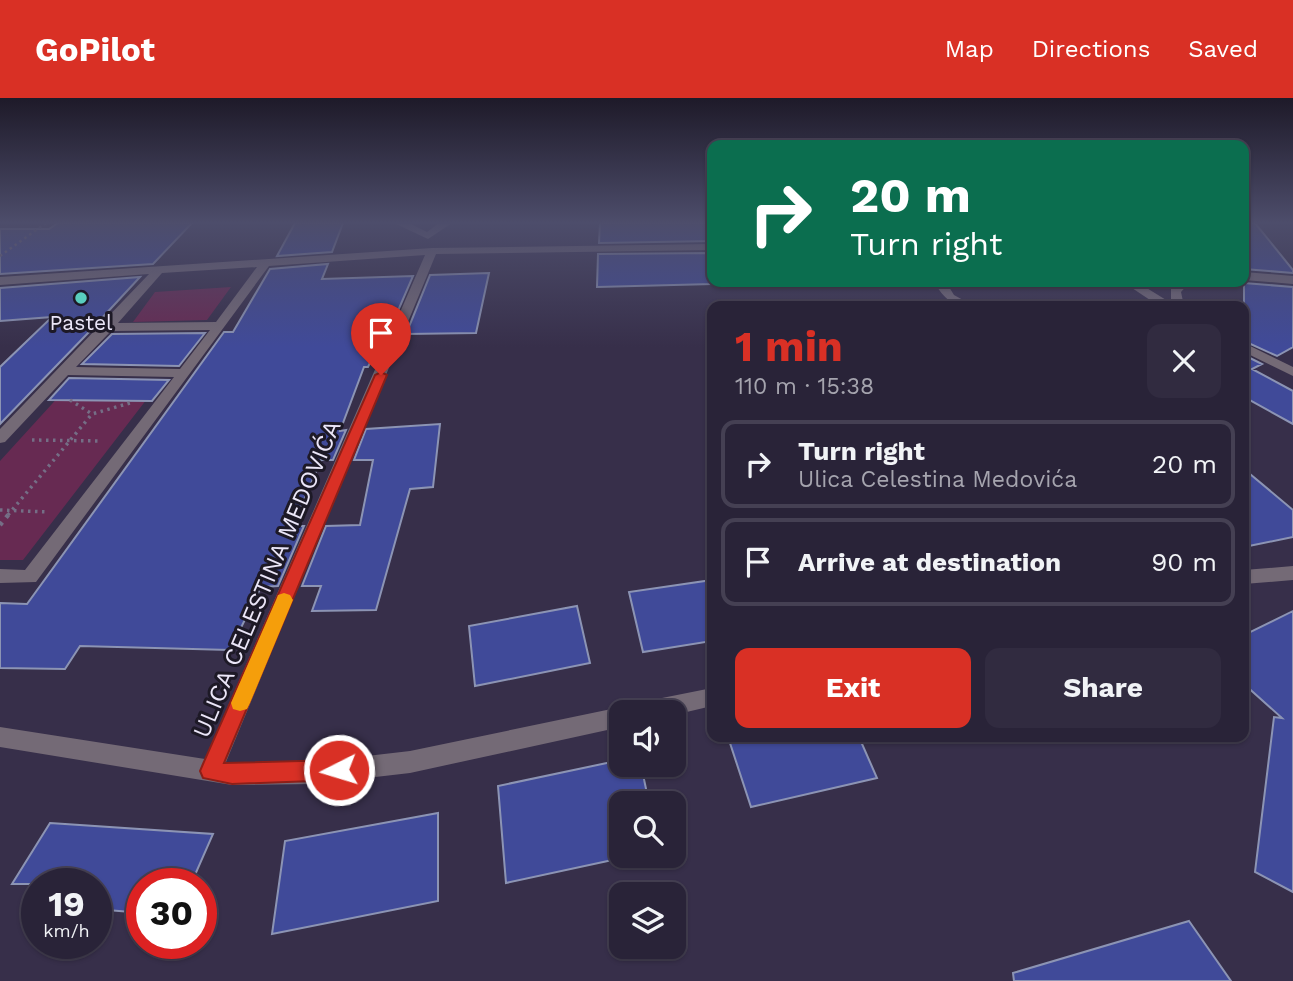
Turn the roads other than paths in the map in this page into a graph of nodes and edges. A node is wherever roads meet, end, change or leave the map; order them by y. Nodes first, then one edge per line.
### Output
1 (236, 264) edge
2 (264, 264) edge
3 (422, 264) edge
4 (159, 270) junction
5 (1249, 277) edge
6 (0, 281) edge
7 (1290, 283) edge
8 (943, 287) edge
9 (1137, 287) edge
10 (957, 301) edge
11 (1159, 301) edge
12 (220, 326) junction
13 (107, 327) junction
14 (1249, 350) edge
15 (63, 371) junction
16 (1293, 372) edge
17 (184, 373) junction
18 (0, 438) edge
19 (1293, 573) edge
20 (0, 576) edge
21 (1249, 577) edge
22 (707, 697) edge
23 (686, 702) edge
24 (609, 720) edge
25 (0, 737) edge
26 (211, 771) junction

1 - 4 street
2 - 12 street
3 - 26 street, ULICA CELESTINA MEDOVIĆA
4 - 6 street
4 - 13 street
5 - 7 street
8 - 10 street
9 - 11 street
12 - 13 street
12 - 17 street
13 - 15 street
14 - 16 street
15 - 17 street
15 - 18 street
17 - 20 street
19 - 21 street
22 - 23 street
24 - 26 street
25 - 26 street

